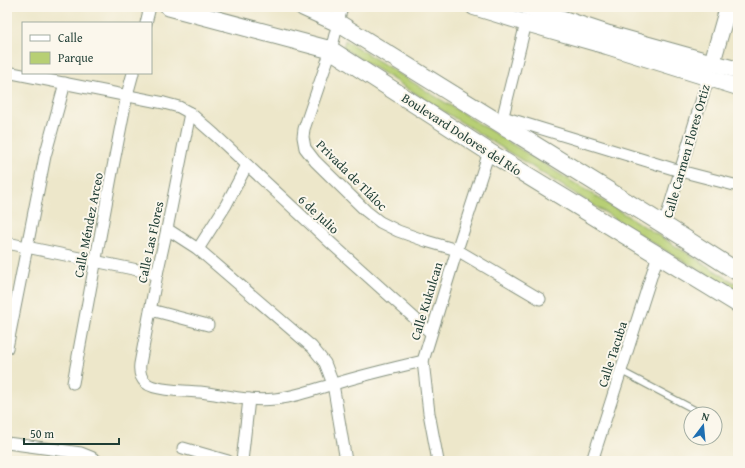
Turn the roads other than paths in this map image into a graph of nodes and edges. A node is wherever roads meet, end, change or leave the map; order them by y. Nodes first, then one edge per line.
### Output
1 (150, 7) edge
2 (169, 7) edge
3 (303, 7) edge
4 (474, 7) edge
5 (728, 7) edge
6 (533, 8) edge
7 (340, 15) edge
8 (146, 22) edge
9 (526, 23) junction
10 (332, 50) junction
11 (710, 70) junction
12 (738, 70) edge
13 (7, 72) edge
14 (133, 74) edge
15 (65, 83) junction
16 (738, 87) edge
17 (127, 95) junction
18 (190, 113) junction
19 (502, 121) junction
20 (489, 152) junction
21 (247, 165) junction
22 (680, 172) junction
23 (738, 186) edge
24 (664, 225) junction
25 (167, 229) junction
26 (7, 243) edge
27 (27, 247) junction
28 (198, 249) junction
29 (457, 250) junction
30 (658, 255) junction
31 (95, 261) junction
32 (738, 272) edge
33 (157, 274) junction
34 (540, 299) dead end
35 (738, 304) edge
36 (151, 310) junction
37 (208, 325) dead end
38 (431, 333) junction
39 (7, 348) edge
40 (422, 361) junction
41 (621, 371) junction
42 (73, 383) dead end
43 (333, 384) junction
44 (250, 400) junction
45 (687, 406) edge
46 (7, 442) edge
47 (184, 448) dead end
48 (97, 461) edge
49 (228, 461) edge
50 (242, 461) edge
51 (346, 461) edge
52 (438, 461) edge
53 (592, 461) edge

1 - 8 street
2 - 10 main road, Boulevard Dolores del Río
3 - 7 main road
4 - 9 main road
5 - 11 main road, Calle Carmen Flores Ortiz
6 - 11 main road
7 - 10 street, Privada de Tláloc
7 - 19 main road
9 - 11 main road
9 - 19 street
10 - 20 main road, Boulevard Dolores del Río
10 - 29 street, Privada de Tláloc
11 - 12 main road
11 - 16 main road
11 - 22 street, Calle Carmen Flores Ortiz
13 - 15 street, 6 de Julio
14 - 17 street, Calle Méndez Arceo
15 - 17 street, 6 de Julio
15 - 27 street
17 - 18 street, 6 de Julio
17 - 31 street, Calle Méndez Arceo
18 - 21 street, 6 de Julio
18 - 25 street, Calle Las Flores
19 - 22 street
19 - 24 main road
20 - 29 street, Calle Kukulcan
20 - 30 main road, Boulevard Dolores del Río
21 - 28 street
21 - 38 street, 6 de Julio
22 - 23 street
22 - 24 street, Calle Carmen Flores Ortiz
24 - 32 main road
25 - 28 street
25 - 33 street, Calle Las Flores
26 - 27 street
27 - 31 street
27 - 39 street
28 - 43 street
29 - 34 street, Privada de Tláloc
29 - 38 street, Calle Kukulcan
30 - 35 main road, Boulevard Dolores del Río
30 - 41 street, Calle Tacuba
31 - 33 street
31 - 42 street, Calle Méndez Arceo
33 - 36 street, Calle Las Flores
36 - 37 street
36 - 44 street, Calle Las Flores
38 - 40 street, Calle Kukulcan
40 - 43 street
40 - 52 street, Calle Kukulcan
41 - 45 lane
41 - 53 street, Calle Tacuba
43 - 44 street
43 - 51 street
44 - 50 street
46 - 48 street
47 - 49 street

